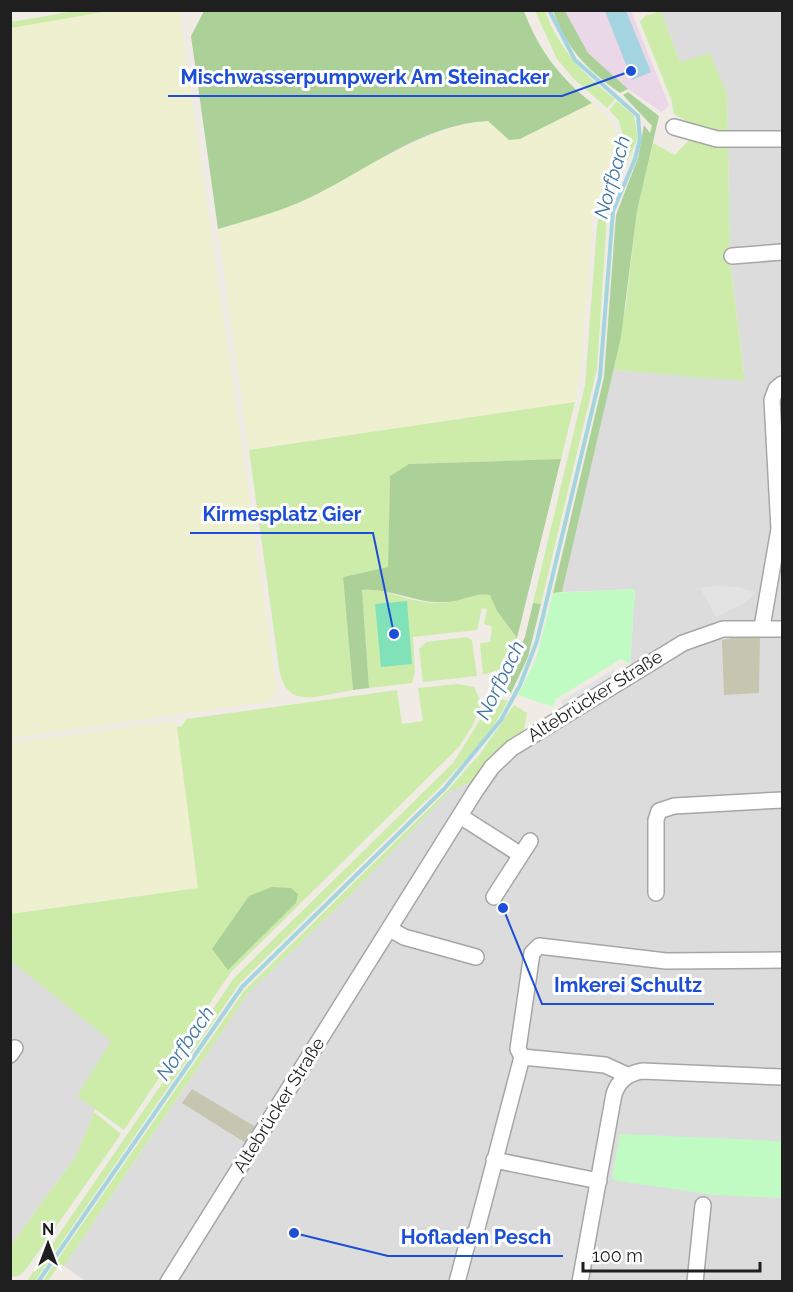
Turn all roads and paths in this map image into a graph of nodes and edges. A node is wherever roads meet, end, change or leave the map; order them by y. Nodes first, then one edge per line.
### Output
1 (674, 127) dead end
2 (783, 139) edge
3 (783, 252) edge
4 (732, 256) dead end
5 (783, 384) edge
6 (762, 627) junction
7 (783, 629) edge
8 (783, 800) edge
9 (460, 816) junction
10 (530, 841) dead end
11 (521, 855) junction
12 (656, 893) dead end
13 (494, 897) dead end
14 (390, 929) junction
15 (476, 957) dead end
16 (783, 960) edge
17 (522, 1057) junction
18 (627, 1076) junction
19 (783, 1077) edge
20 (494, 1160) junction
21 (599, 1181) junction
22 (703, 1205) dead end
23 (168, 1281) edge
24 (457, 1281) edge
25 (580, 1281) edge
26 (695, 1281) edge

1 - 2 street
3 - 4 street
5 - 6 street
6 - 7 street, Altebrücker Straße
6 - 9 street, Altebrücker Straße
8 - 12 street
9 - 11 street
9 - 14 street, Altebrücker Straße
10 - 11 street
11 - 13 street
14 - 15 street
14 - 23 street, Altebrücker Straße
16 - 17 street
17 - 18 street
17 - 20 street
18 - 19 street
18 - 21 street
20 - 21 street
20 - 24 street
21 - 25 street
22 - 26 street

